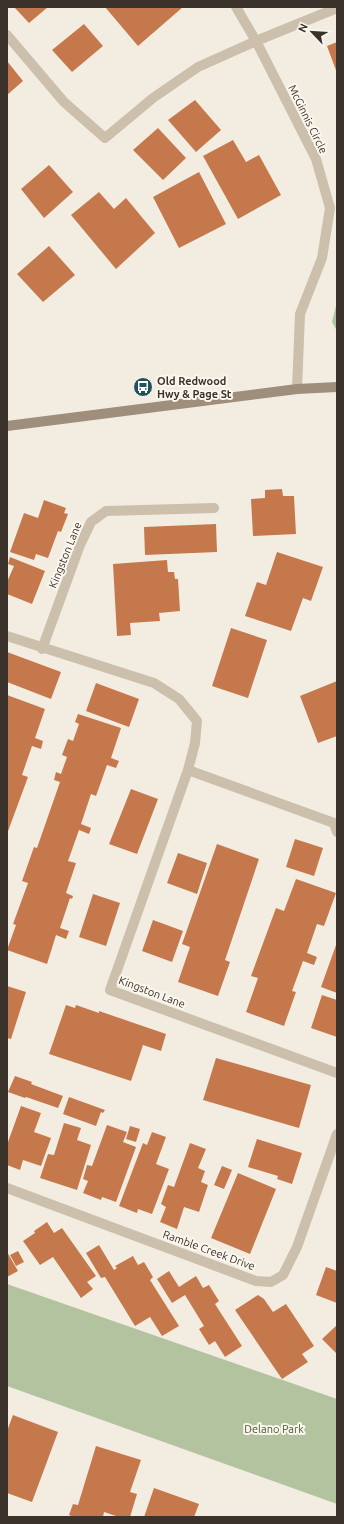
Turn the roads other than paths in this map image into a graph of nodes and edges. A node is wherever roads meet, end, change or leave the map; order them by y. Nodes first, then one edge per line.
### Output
1 (236, 7) edge
2 (337, 8) edge
3 (7, 35) edge
4 (256, 41) junction
5 (337, 387) edge
6 (297, 389) junction
7 (7, 426) edge
8 (214, 508) dead end
9 (7, 636) edge
10 (42, 649) junction
11 (188, 770) junction
12 (337, 832) edge
13 (337, 1073) edge
14 (337, 1134) edge
15 (7, 1188) edge

1 - 4 street, McGinnis Circle
2 - 4 street
3 - 4 street
4 - 6 street, McGinnis Circle
5 - 6 main road
6 - 7 main road
8 - 10 street, Kingston Lane
9 - 10 street, Kingston Lane
10 - 11 street, Kingston Lane
11 - 12 street
11 - 13 street, Kingston Lane
14 - 15 street, Ramble Creek Drive

